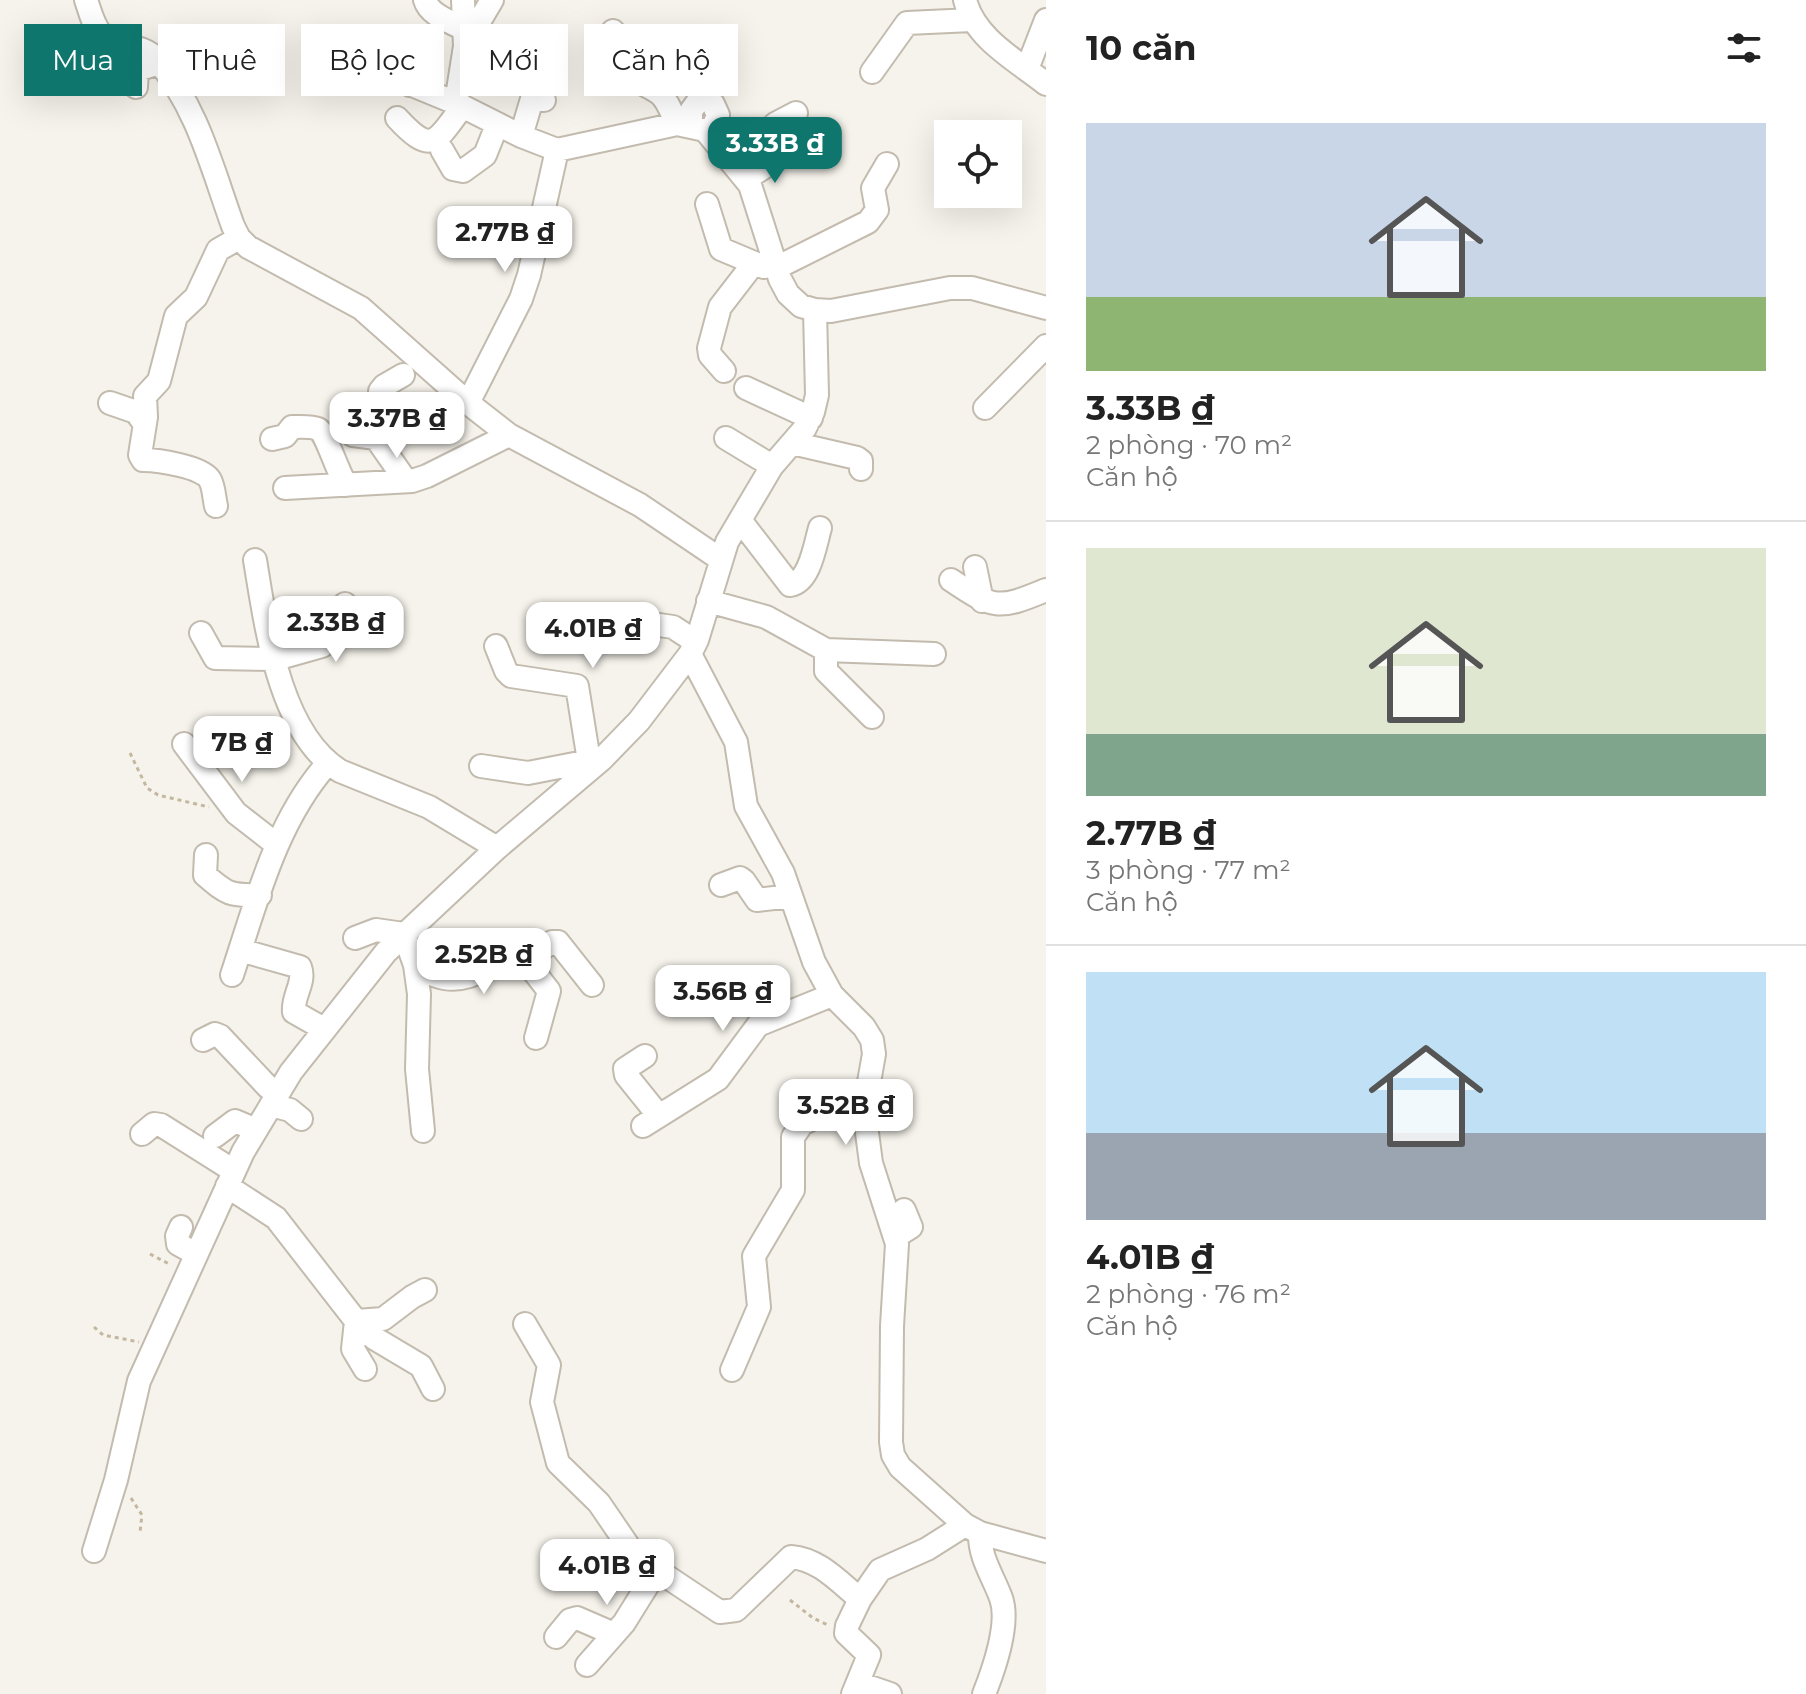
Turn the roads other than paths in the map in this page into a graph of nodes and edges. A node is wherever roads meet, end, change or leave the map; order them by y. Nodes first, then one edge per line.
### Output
1 (86, 0) edge
2 (425, 0) edge
3 (463, 0) edge
4 (492, 0) edge
5 (969, 10) edge
6 (1046, 20) edge
7 (464, 24) edge
8 (474, 24) edge
9 (460, 34) edge
10 (158, 62) edge
11 (1027, 69) junction
12 (872, 72) dead end
13 (1046, 84) edge
14 (460, 91) edge
15 (182, 96) edge
16 (437, 96) edge
17 (662, 96) edge
18 (702, 96) edge
19 (544, 100) dead end
20 (713, 104) dead end
21 (459, 105) junction
22 (796, 113) dead end
23 (397, 118) dead end
24 (497, 125) junction
25 (693, 128) junction
26 (521, 136) junction
27 (442, 150) dead end
28 (557, 150) junction
29 (887, 164) dead end
30 (746, 179) junction
31 (707, 204) dead end
32 (239, 238) junction
33 (769, 268) junction
34 (1046, 308) edge
35 (815, 310) junction
36 (1046, 346) edge
37 (724, 371) dead end
38 (403, 375) dead end
39 (746, 388) dead end
40 (110, 403) dead end
41 (468, 403) junction
42 (985, 408) dead end
43 (811, 418) junction
44 (144, 423) junction
45 (353, 435) dead end
46 (509, 435) junction
47 (376, 438) junction
48 (726, 438) dead end
49 (272, 439) dead end
50 (792, 443) junction
51 (772, 466) junction
52 (861, 469) dead end
53 (406, 481) junction
54 (346, 485) junction
55 (285, 488) dead end
56 (216, 506) dead end
57 (740, 520) junction
58 (820, 528) dead end
59 (720, 559) junction
60 (255, 560) dead end
61 (975, 567) dead end
62 (951, 580) dead end
63 (1046, 590) edge
64 (708, 601) junction
65 (982, 601) junction
66 (345, 604) dead end
67 (306, 609) dead end
68 (652, 624) dead end
69 (201, 633) dead end
70 (496, 646) dead end
71 (693, 648) junction
72 (826, 650) junction
73 (934, 654) dead end
74 (275, 656) junction
75 (872, 717) dead end
76 (184, 744) dead end
77 (596, 760) junction
78 (328, 763) junction
79 (481, 766) dead end
80 (277, 845) junction
81 (497, 848) junction
82 (206, 855) dead end
83 (721, 885) dead end
84 (260, 895) junction
85 (791, 896) junction
86 (404, 934) junction
87 (355, 938) dead end
88 (240, 950) junction
89 (525, 960) junction
90 (415, 965) junction
91 (232, 975) dead end
92 (592, 985) dead end
93 (832, 995) junction
94 (324, 1029) junction
95 (536, 1038) dead end
96 (203, 1040) dead end
97 (645, 1056) dead end
98 (865, 1098) junction
99 (274, 1099) junction
100 (301, 1119) dead end
101 (256, 1130) junction
102 (423, 1131) dead end
103 (142, 1134) dead end
104 (215, 1136) dead end
105 (230, 1178) junction
106 (904, 1210) dead end
107 (181, 1227) dead end
108 (895, 1237) junction
109 (192, 1264) junction
110 (425, 1290) dead end
111 (356, 1321) junction
112 (525, 1324) dead end
113 (365, 1369) dead end
114 (732, 1370) dead end
115 (433, 1389) dead end
116 (973, 1529) junction
117 (94, 1551) dead end
118 (1046, 1551) edge
119 (657, 1570) junction
120 (860, 1599) junction
121 (614, 1634) junction
122 (556, 1637) dead end
123 (587, 1665) dead end
124 (855, 1688) edge
125 (890, 1694) edge
126 (984, 1694) edge

1 - 10 street
2 - 9 street
3 - 7 street
4 - 8 street
5 - 11 street
5 - 12 street
6 - 11 street
11 - 13 street
14 - 21 street
15 - 32 street
16 - 21 street
17 - 25 street
18 - 25 street
19 - 26 street
20 - 25 street
21 - 23 street
21 - 24 street
22 - 30 street
24 - 26 street
24 - 27 street
25 - 28 street
25 - 30 street
26 - 28 street
28 - 41 street
29 - 33 street
30 - 33 street
31 - 33 street
32 - 41 street
32 - 44 street
33 - 35 street
33 - 37 street
34 - 35 street
35 - 43 street
36 - 42 street
38 - 47 street
39 - 43 street
40 - 44 street
41 - 46 street
43 - 50 street
44 - 56 street
45 - 47 street
46 - 53 street
46 - 59 street
47 - 53 street
48 - 51 street
49 - 54 street
50 - 51 street
50 - 52 street
51 - 57 street
53 - 54 street
54 - 55 street
57 - 58 street
57 - 59 street
59 - 64 street
60 - 74 street
61 - 65 street
62 - 65 street
63 - 65 street
64 - 71 street
64 - 72 street
66 - 74 street
67 - 74 street
68 - 71 street
69 - 74 street
70 - 77 street
71 - 77 street
71 - 85 street
72 - 73 street
72 - 75 street
74 - 78 street
76 - 80 street
77 - 79 street
77 - 81 street
78 - 80 street
78 - 81 street
80 - 84 street
81 - 86 street
82 - 84 street
83 - 85 street
84 - 88 street
85 - 93 street
86 - 87 street
86 - 90 street
86 - 94 street
88 - 91 street
88 - 94 street
89 - 90 street
89 - 92 street
89 - 95 street
90 - 102 street
93 - 97 street
93 - 98 street
94 - 99 street
96 - 99 street
98 - 108 street
98 - 114 street
99 - 100 street
99 - 101 street
101 - 104 street
101 - 105 street
103 - 105 street
105 - 109 street
105 - 111 street
106 - 108 street
107 - 109 street
108 - 116 street
109 - 117 street
110 - 111 street
111 - 113 street
111 - 115 street
112 - 119 street
116 - 118 street
116 - 120 street
116 - 126 street
119 - 120 street
119 - 121 street
120 - 124 street
121 - 122 street
121 - 123 street
124 - 125 street

